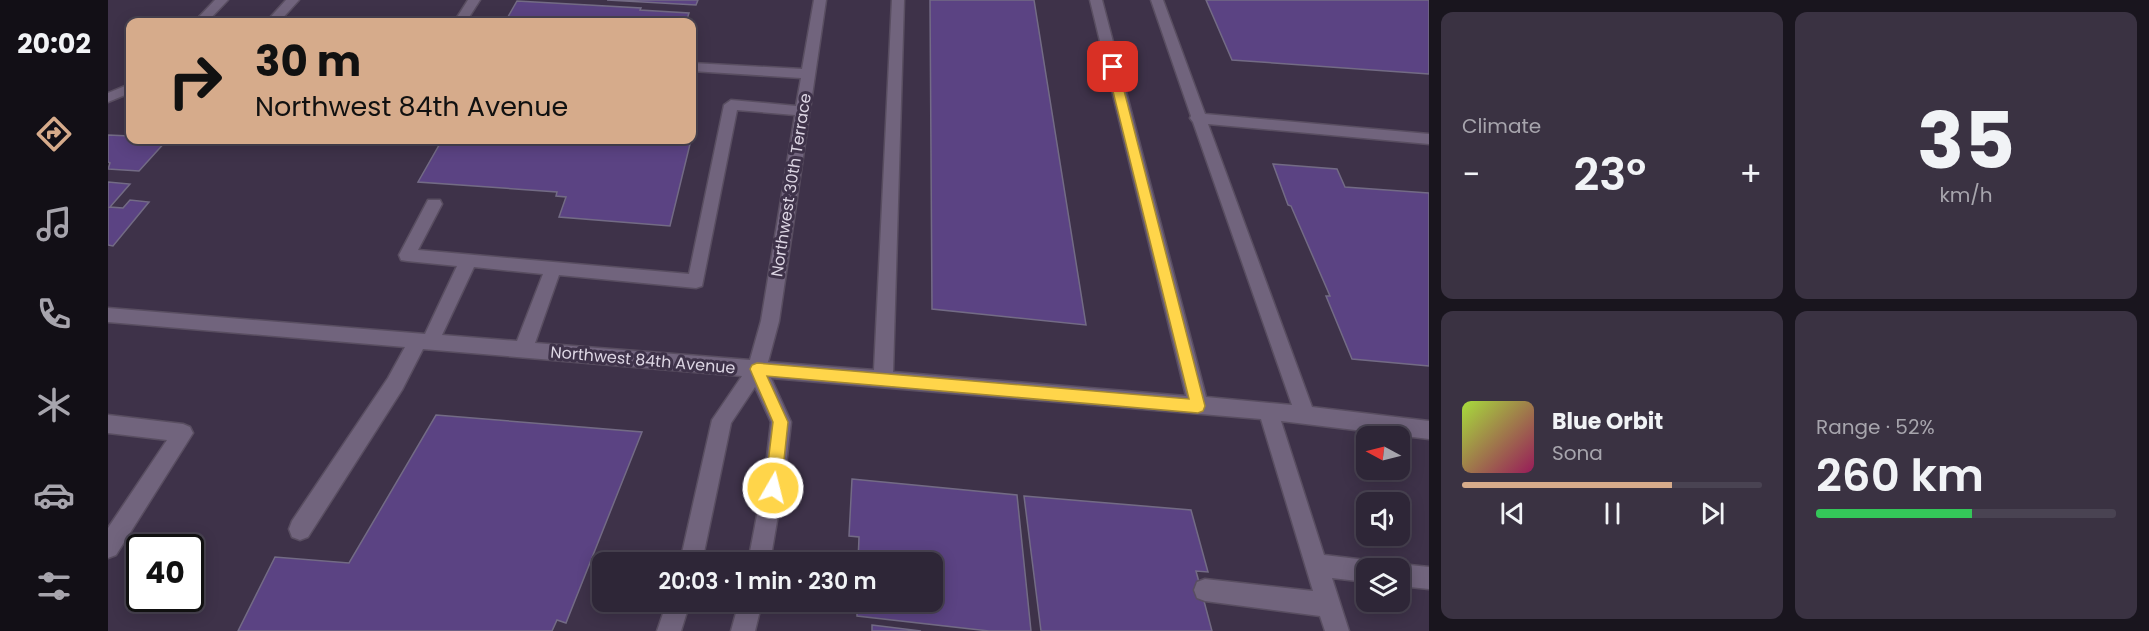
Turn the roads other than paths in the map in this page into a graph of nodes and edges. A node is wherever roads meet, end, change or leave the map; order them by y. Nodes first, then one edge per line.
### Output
1 (222, 0) edge
2 (293, 0) edge
3 (474, 0) edge
4 (820, 0) edge
5 (898, 0) edge
6 (1096, 0) edge
7 (1157, 0) edge
8 (204, 18) edge
9 (276, 18) edge
10 (463, 18) edge
11 (696, 67) edge
12 (808, 74) junction
13 (126, 90) edge
14 (108, 98) edge
15 (803, 111) junction
16 (1197, 118) junction
17 (1429, 139) edge
18 (434, 204) dead end
19 (468, 261) junction
20 (553, 269) junction
21 (108, 315) edge
22 (424, 341) junction
23 (523, 350) junction
24 (757, 369) junction
25 (883, 380) junction
26 (1198, 406) junction
27 (1268, 411) junction
28 (1305, 415) junction
29 (108, 424) edge
30 (1429, 430) edge
31 (300, 529) dead end
32 (108, 547) edge
33 (693, 552) edge
34 (761, 552) edge
35 (1317, 565) junction
36 (1356, 570) edge
37 (1410, 576) edge
38 (1429, 578) edge
39 (1205, 590) dead end
40 (1329, 605) junction
41 (676, 612) edge
42 (748, 612) edge
43 (669, 631) edge
44 (743, 631) edge
45 (1338, 631) edge

1 - 8 street
2 - 9 street
3 - 10 street
4 - 12 street, Northwest 30th Terrace
5 - 25 street
6 - 26 street
7 - 16 street
11 - 12 street
12 - 15 street, Northwest 30th Terrace
13 - 14 street
15 - 20 street
15 - 24 street, Northwest 30th Terrace
16 - 17 street
16 - 28 street
18 - 19 street
19 - 20 street
19 - 22 street
20 - 23 street
21 - 22 street, Northwest 84th Avenue
22 - 23 street, Northwest 84th Avenue
22 - 31 street
23 - 24 street, Northwest 84th Avenue
24 - 25 street, Northwest 84th Avenue
24 - 33 street, Northwest 30th Terrace
24 - 34 street
25 - 26 street, Northwest 84th Avenue
26 - 27 street, Northwest 84th Avenue
27 - 28 street, Northwest 84th Avenue
27 - 35 street
28 - 30 street, Northwest 84th Avenue
29 - 32 street
35 - 36 street
35 - 40 street
37 - 38 street
39 - 40 street
40 - 45 street
41 - 43 street
42 - 44 street

